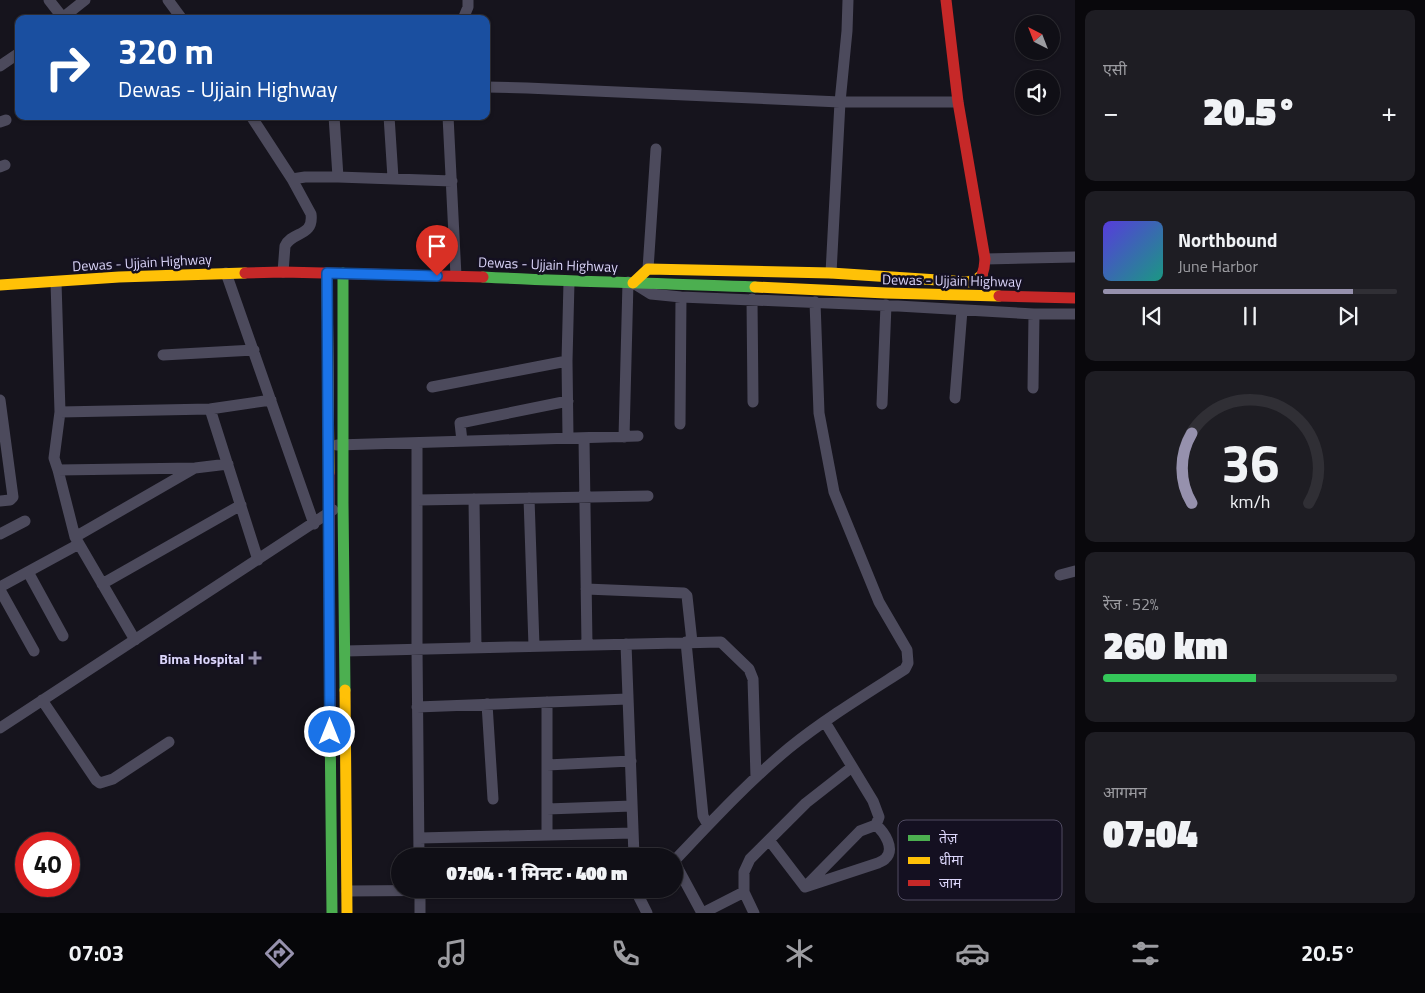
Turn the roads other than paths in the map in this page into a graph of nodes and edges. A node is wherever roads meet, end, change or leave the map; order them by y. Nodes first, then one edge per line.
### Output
1 (49, 0) edge
2 (85, 0) edge
3 (168, 0) edge
4 (468, 0) edge
5 (848, 0) edge
6 (946, 0) edge
7 (60, 15) edge
8 (66, 15) edge
9 (179, 15) edge
10 (465, 15) edge
11 (15, 56) edge
12 (0, 66) edge
13 (490, 87) edge
14 (840, 102) junction
15 (958, 102) junction
16 (254, 120) edge
17 (334, 120) edge
18 (389, 120) edge
19 (448, 120) edge
20 (656, 149) dead end
21 (338, 176) junction
22 (393, 178) junction
23 (292, 179) junction
24 (452, 181) junction
25 (1075, 257) edge
26 (985, 259) junction
27 (648, 269) junction
28 (283, 272) junction
29 (327, 273) junction
30 (343, 273) junction
31 (831, 273) junction
32 (226, 274) junction
33 (456, 276) junction
34 (56, 282) junction
35 (569, 282) junction
36 (630, 282) junction
37 (0, 285) edge
38 (681, 297) junction
39 (1075, 298) edge
40 (752, 299) junction
41 (815, 302) junction
42 (886, 305) junction
43 (962, 310) junction
44 (1034, 314) junction
45 (1075, 314) edge
46 (254, 350) junction
47 (163, 355) dead end
48 (567, 361) junction
49 (432, 387) dead end
50 (1033, 388) dead end
51 (955, 398) dead end
52 (0, 400) edge
53 (271, 400) junction
54 (568, 401) junction
55 (753, 402) dead end
56 (882, 404) dead end
57 (210, 409) junction
58 (60, 412) junction
59 (680, 424) dead end
60 (638, 436) dead end
61 (568, 437) junction
62 (624, 437) junction
63 (584, 438) junction
64 (462, 441) junction
65 (416, 443) junction
66 (328, 445) junction
67 (343, 445) junction
68 (228, 464) junction
69 (195, 468) junction
70 (58, 470) junction
71 (585, 496) junction
72 (648, 496) dead end
73 (529, 498) junction
74 (474, 499) junction
75 (417, 500) junction
76 (0, 501) edge
77 (343, 502) junction
78 (241, 505) junction
79 (329, 513) junction
80 (25, 521) dead end
81 (314, 524) junction
82 (0, 534) edge
83 (77, 540) junction
84 (258, 560) junction
85 (1075, 571) edge
86 (28, 572) junction
87 (1060, 575) dead end
88 (102, 584) junction
89 (0, 589) edge
90 (586, 590) junction
91 (63, 636) dead end
92 (135, 640) junction
93 (689, 642) junction
94 (626, 644) junction
95 (587, 645) junction
96 (534, 646) junction
97 (476, 648) junction
98 (417, 649) junction
99 (34, 651) dead end
100 (344, 651) junction
101 (330, 652) junction
102 (628, 698) junction
103 (42, 700) junction
104 (546, 702) junction
105 (487, 704) junction
106 (417, 707) junction
107 (825, 722) junction
108 (0, 728) edge
109 (169, 742) dead end
110 (630, 761) junction
111 (547, 764) junction
112 (852, 768) junction
113 (756, 777) junction
114 (492, 799) dead end
115 (632, 806) junction
116 (547, 809) junction
117 (708, 825) junction
118 (876, 825) junction
119 (633, 833) junction
120 (547, 835) junction
121 (419, 838) junction
122 (769, 840) junction
123 (419, 848) edge
124 (634, 848) edge
125 (683, 853) edge
126 (683, 877) edge
127 (804, 887) junction
128 (391, 890) edge
129 (346, 891) junction
130 (332, 892) junction
131 (744, 892) junction
132 (420, 898) edge
133 (640, 898) edge
134 (332, 913) edge
135 (347, 913) edge
136 (420, 913) edge
137 (647, 913) edge
138 (703, 913) edge
139 (754, 913) edge

1 - 7 street
2 - 8 street
3 - 9 street
4 - 10 street
5 - 14 street
6 - 15 street
11 - 12 street
13 - 14 street
14 - 15 street
14 - 31 street
15 - 26 street
16 - 23 street
17 - 21 street
18 - 22 street
19 - 24 street
20 - 27 street
21 - 22 street
21 - 23 street
22 - 24 street
23 - 28 street
24 - 33 street
25 - 26 street
26 - 31 street
27 - 31 street
27 - 36 street
28 - 29 street, Dewas - Ujjain Highway
28 - 32 street, Dewas - Ujjain Highway
29 - 30 street, Dewas - Ujjain Highway
29 - 66 street
30 - 33 street, Dewas - Ujjain Highway
30 - 67 street
32 - 34 street, Dewas - Ujjain Highway
32 - 46 street
33 - 35 street, Dewas - Ujjain Highway
34 - 37 street, Dewas - Ujjain Highway
34 - 58 street
35 - 36 street, Dewas - Ujjain Highway
35 - 48 street
36 - 38 street
36 - 39 street, Dewas - Ujjain Highway
36 - 62 street
38 - 40 street
38 - 59 street
40 - 41 street
40 - 55 street
41 - 42 street
41 - 107 street
42 - 43 street
42 - 56 street
43 - 44 street
43 - 51 street
44 - 45 street
44 - 50 street
46 - 47 street
46 - 53 street
48 - 49 street
48 - 54 street
52 - 76 street
53 - 57 street
53 - 81 street
54 - 61 street
54 - 64 street
57 - 58 street
57 - 68 street
58 - 70 street
60 - 62 street
61 - 63 street
61 - 64 street
62 - 63 street
63 - 71 street
64 - 65 street
65 - 67 street
65 - 75 street
66 - 67 street
66 - 79 street
67 - 77 street
68 - 69 street
68 - 78 street
69 - 70 street
69 - 83 street
70 - 83 street
71 - 72 street
71 - 73 street
71 - 90 street
73 - 74 street
73 - 96 street
74 - 75 street
74 - 97 street
75 - 98 street
77 - 79 street
77 - 100 street
78 - 84 street
78 - 88 street
79 - 81 street
79 - 101 street
80 - 82 street
81 - 84 street
83 - 86 street
83 - 88 street
84 - 92 street
85 - 87 street
86 - 89 street
86 - 91 street
88 - 92 street
89 - 99 street
90 - 93 street
90 - 95 street
92 - 103 street
93 - 94 street
93 - 113 street
93 - 117 street
94 - 95 street
94 - 102 street
95 - 96 street
96 - 97 street
97 - 98 street
98 - 100 street
98 - 106 street
100 - 101 street
100 - 129 street
101 - 130 street
102 - 104 street
102 - 110 street
103 - 108 street
103 - 109 street
104 - 105 street
104 - 111 street
105 - 106 street
105 - 114 street
106 - 121 street
107 - 112 street
107 - 113 street
110 - 111 street
110 - 115 street
111 - 116 street
112 - 118 street
112 - 122 street
113 - 117 street
115 - 116 street
115 - 119 street
116 - 120 street
117 - 125 street
118 - 127 street
118 - 127 street
119 - 120 street
119 - 124 street
120 - 121 street
121 - 123 street
122 - 127 street
122 - 131 street
126 - 138 street
128 - 129 street
129 - 130 street
129 - 135 street
130 - 134 street
131 - 138 street
131 - 139 street
132 - 136 street
133 - 137 street

